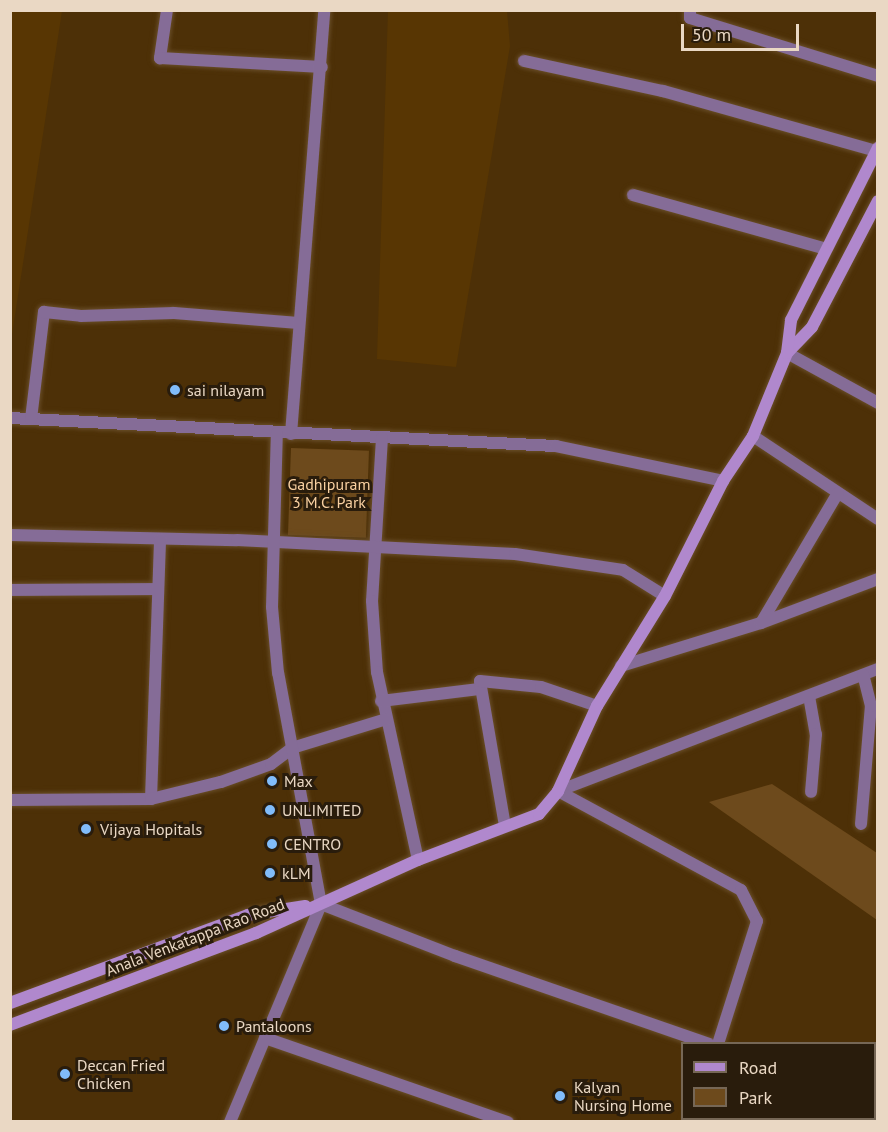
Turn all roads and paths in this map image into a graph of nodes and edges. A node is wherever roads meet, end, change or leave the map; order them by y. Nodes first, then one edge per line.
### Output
1 (167, 10) edge
2 (324, 10) edge
3 (690, 10) edge
4 (524, 61) dead end
5 (322, 67) junction
6 (878, 76) edge
7 (877, 149) edge
8 (633, 195) dead end
9 (878, 201) edge
10 (826, 249) junction
11 (299, 323) junction
12 (787, 353) junction
13 (876, 400) edge
14 (10, 418) edge
15 (31, 419) junction
16 (277, 433) junction
17 (291, 434) junction
18 (753, 436) junction
19 (382, 438) junction
20 (723, 481) junction
21 (838, 493) junction
22 (878, 519) edge
23 (10, 535) edge
24 (160, 539) junction
25 (272, 542) junction
26 (375, 546) junction
27 (878, 579) edge
28 (157, 589) junction
29 (10, 590) edge
30 (665, 596) junction
31 (761, 623) junction
32 (621, 666) junction
33 (878, 669) edge
34 (863, 675) junction
35 (479, 689) junction
36 (809, 696) junction
37 (381, 701) junction
38 (597, 706) junction
39 (386, 719) junction
40 (292, 748) junction
41 (558, 791) junction
42 (812, 792) dead end
43 (151, 799) junction
44 (10, 800) edge
45 (861, 824) dead end
46 (505, 826) junction
47 (418, 860) junction
48 (321, 904) junction
49 (10, 1003) edge
50 (10, 1025) edge
51 (265, 1038) junction
52 (703, 1042) edge
53 (719, 1042) edge
54 (230, 1122) edge
55 (508, 1122) edge

1 - 5 street
2 - 5 street
3 - 6 street
4 - 7 street
5 - 11 street
7 - 10 main road
8 - 10 street
9 - 12 main road
10 - 12 main road
11 - 15 street
11 - 17 street
12 - 13 street
12 - 18 main road
14 - 15 street
15 - 16 street
16 - 17 street
16 - 25 street
17 - 19 street
18 - 20 main road
18 - 21 street
19 - 20 street
19 - 26 street
20 - 30 main road
21 - 22 street
21 - 31 street
23 - 24 street
24 - 25 street
24 - 28 street
25 - 26 street
25 - 40 street
26 - 30 street
26 - 37 street
27 - 31 street
28 - 29 street
28 - 43 street
30 - 32 main road
31 - 32 street
32 - 38 main road
33 - 34 street
34 - 36 street
34 - 45 street
35 - 37 street
35 - 38 street
35 - 46 street
36 - 41 street
36 - 42 street
37 - 39 street
38 - 41 main road
39 - 40 street
39 - 47 street
40 - 43 street
40 - 48 street
41 - 46 main road
41 - 53 street
43 - 44 street
46 - 47 main road
47 - 48 main road
48 - 49 main road, Anala Venkatappa Rao Road
48 - 50 main road, Anala Venkatappa Rao Road
48 - 51 street
48 - 52 street
51 - 54 street
51 - 55 street

